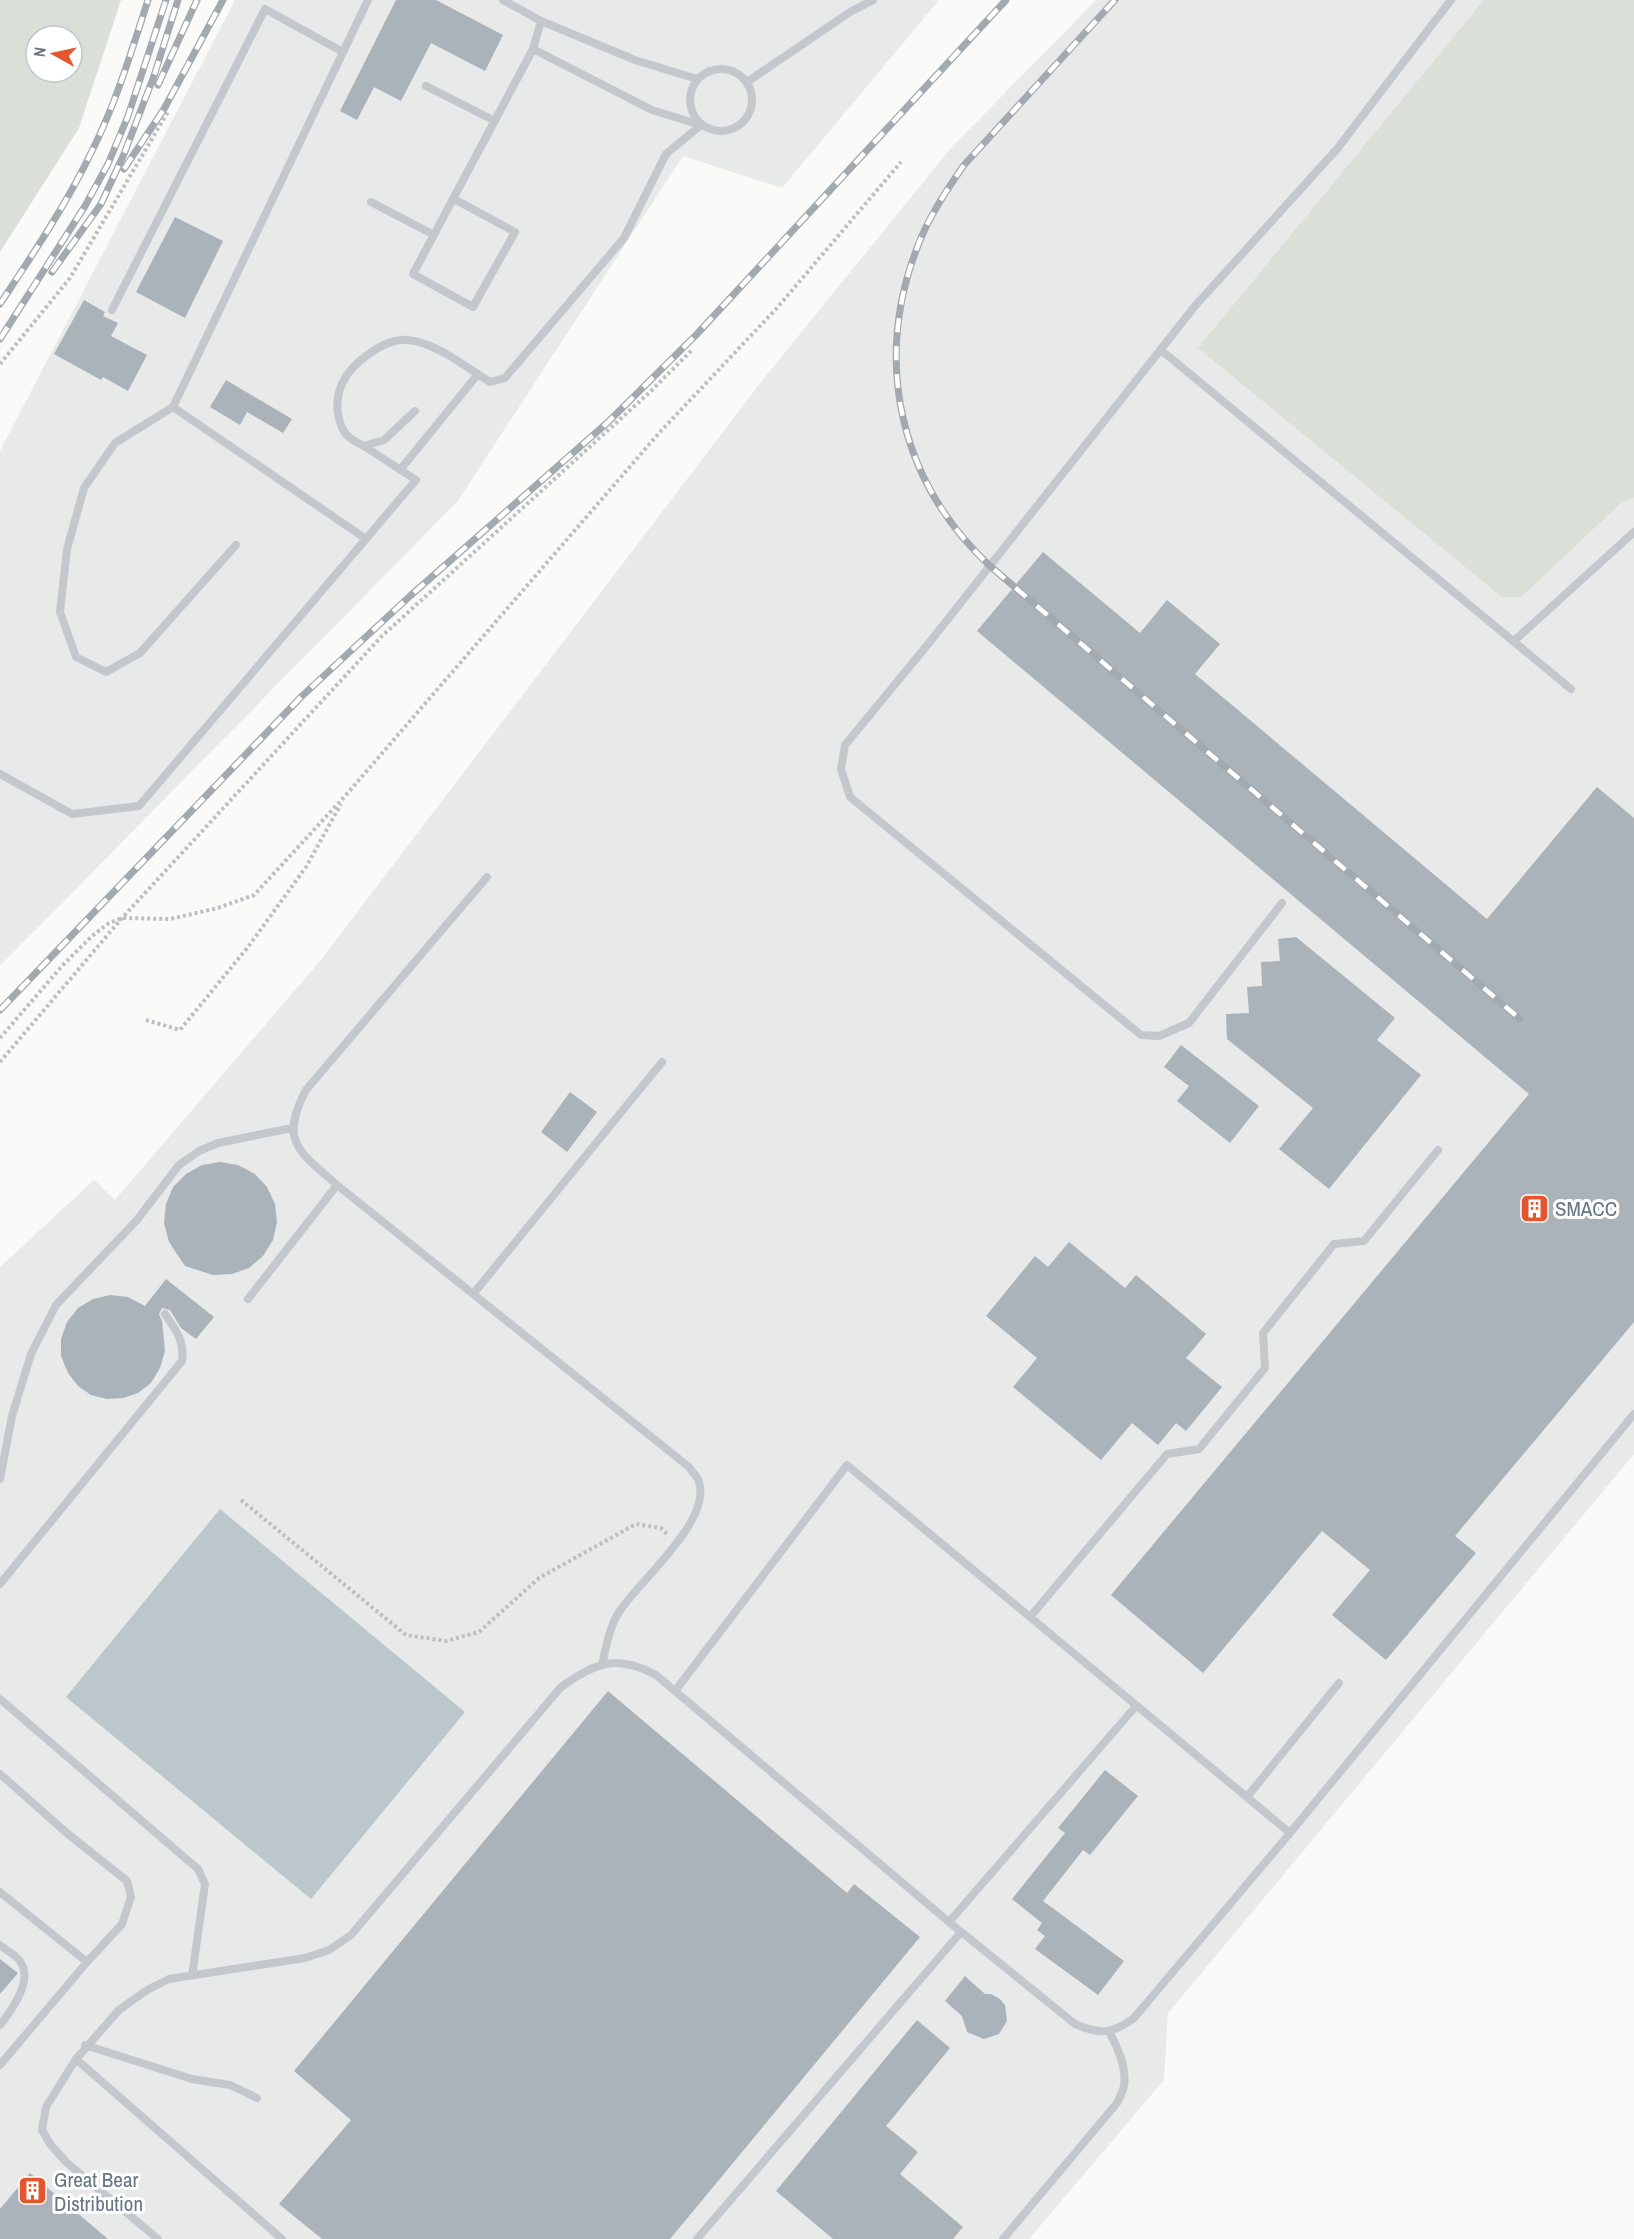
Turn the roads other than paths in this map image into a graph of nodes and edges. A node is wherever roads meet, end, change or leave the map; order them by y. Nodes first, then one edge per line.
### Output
1 (368, 0) edge
2 (503, 0) edge
3 (873, 0) edge
4 (1451, 0) edge
5 (541, 21) junction
6 (533, 49) junction
7 (343, 52) junction
8 (697, 79) junction
9 (747, 82) junction
10 (426, 86) dead end
11 (495, 121) junction
12 (701, 125) junction
13 (454, 199) junction
14 (371, 202) dead end
15 (434, 235) junction
16 (112, 310) dead end
17 (1161, 350) junction
18 (478, 375) junction
19 (173, 407) junction
20 (416, 411) dead end
21 (364, 446) junction
22 (400, 470) junction
23 (1634, 532) edge
24 (366, 539) junction
25 (236, 545) dead end
26 (1515, 640) junction
27 (1571, 688) dead end
28 (0, 774) edge
29 (487, 877) dead end
30 (1282, 903) dead end
31 (662, 1062) dead end
32 (292, 1128) junction
33 (1438, 1150) dead end
34 (337, 1185) junction
35 (474, 1293) junction
36 (248, 1299) dead end
37 (165, 1314) dead end
38 (1634, 1414) edge
39 (0, 1479) edge
40 (0, 1584) edge
41 (1030, 1617) junction
42 (602, 1665) junction
43 (1339, 1683) dead end
44 (675, 1691) junction
45 (0, 1699) edge
46 (1136, 1706) junction
47 (0, 1775) edge
48 (1247, 1797) junction
49 (1290, 1833) junction
50 (0, 1892) edge
51 (949, 1922) junction
52 (961, 1932) junction
53 (0, 1945) edge
54 (87, 1962) junction
55 (192, 1976) junction
56 (0, 2025) edge
57 (1109, 2031) junction
58 (85, 2045) junction
59 (76, 2059) junction
60 (0, 2065) edge
61 (257, 2098) dead end
62 (158, 2239) edge
63 (282, 2239) edge
64 (697, 2239) edge
65 (1003, 2239) edge

1 - 7 lane
2 - 5 lane
3 - 9 lane
4 - 17 lane
5 - 6 lane
5 - 8 lane
6 - 11 lane
6 - 12 lane
7 - 16 lane
7 - 19 lane
8 - 9 lane
8 - 12 lane
9 - 12 lane
10 - 11 lane
11 - 13 lane
12 - 18 lane
13 - 15 lane
13 - 15 lane
14 - 15 lane
17 - 26 lane
17 - 30 lane
18 - 21 lane
18 - 22 lane
19 - 24 lane
19 - 25 lane
20 - 21 lane
21 - 22 lane
22 - 24 lane
23 - 26 lane
24 - 28 lane
26 - 27 lane
29 - 32 lane
31 - 35 lane
32 - 34 lane
32 - 39 lane
33 - 41 lane
34 - 35 lane
34 - 36 lane
35 - 42 lane
37 - 40 lane
38 - 49 lane
41 - 44 lane
41 - 46 lane
42 - 44 lane
42 - 55 lane
43 - 48 lane
44 - 51 lane
45 - 55 lane
46 - 48 lane
46 - 51 lane
47 - 54 lane
48 - 49 lane
49 - 57 lane
50 - 54 lane
51 - 52 lane
52 - 57 lane
52 - 64 lane
53 - 56 lane
54 - 60 lane
55 - 58 lane
57 - 65 lane
58 - 59 lane
58 - 61 lane
59 - 62 lane
59 - 63 lane

